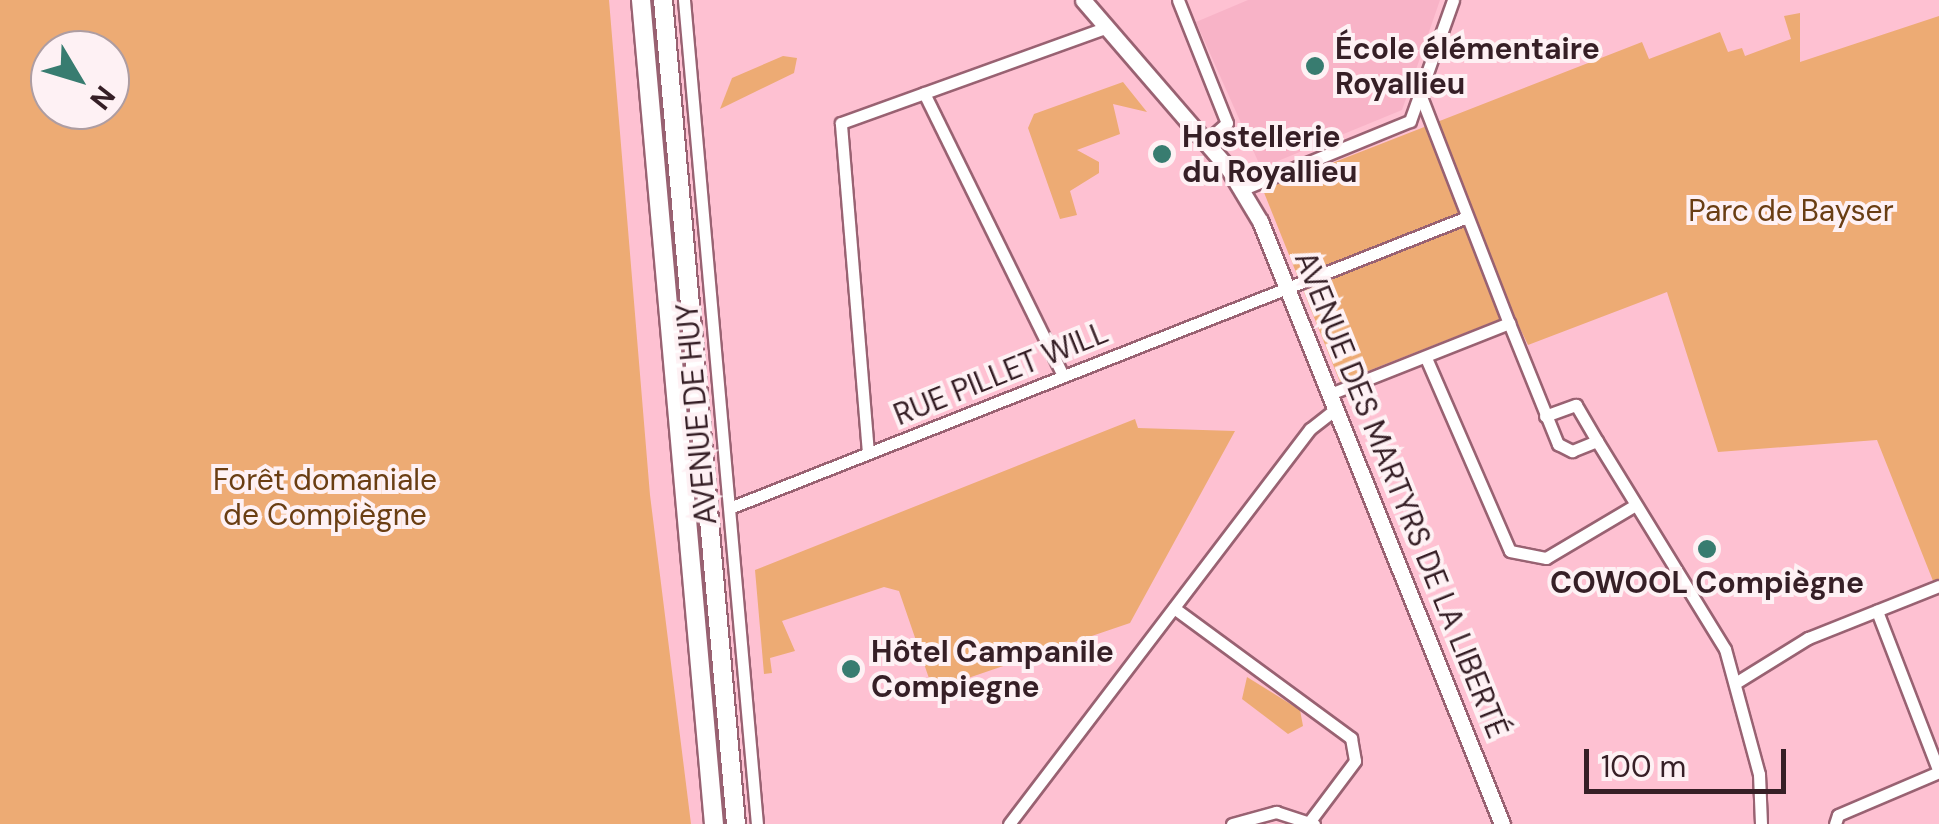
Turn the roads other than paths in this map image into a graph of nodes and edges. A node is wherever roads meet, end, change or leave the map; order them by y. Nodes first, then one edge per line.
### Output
1 (641, 0) edge
2 (663, 0) edge
3 (684, 0) edge
4 (1083, 0) edge
5 (1178, 0) edge
6 (1453, 0) edge
7 (1107, 28) junction
8 (924, 92) junction
9 (1420, 94) junction
10 (1206, 141) junction
11 (1244, 189) junction
12 (1467, 216) junction
13 (1288, 288) junction
14 (1509, 322) junction
15 (1426, 358) junction
16 (1062, 376) junction
17 (1333, 402) junction
18 (1545, 416) junction
19 (1597, 441) junction
20 (868, 453) junction
21 (732, 507) junction
22 (1632, 507) junction
23 (1939, 586) edge
24 (1174, 608) junction
25 (1877, 611) junction
26 (1736, 682) junction
27 (1939, 772) edge
28 (1312, 822) edge
29 (714, 824) edge
30 (736, 824) edge
31 (757, 824) edge
32 (1009, 824) edge
33 (1232, 824) edge
34 (1502, 824) edge
35 (1761, 824) edge
36 (1835, 824) edge

1 - 29 main road
2 - 30 main road
3 - 21 street, AVENUE DE HUY
4 - 7 street, AVENUE DES MARTYRS DE LA LIBERTÉ
5 - 10 street
6 - 9 street
7 - 8 street
7 - 10 street, AVENUE DES MARTYRS DE LA LIBERTÉ
8 - 16 street
8 - 20 street
9 - 11 street
9 - 12 street
10 - 11 street, AVENUE DES MARTYRS DE LA LIBERTÉ
11 - 13 street, AVENUE DES MARTYRS DE LA LIBERTÉ
12 - 13 street, RUE PILLET WILL
12 - 14 street
13 - 16 street, RUE PILLET WILL
13 - 17 street, AVENUE DES MARTYRS DE LA LIBERTÉ
14 - 15 street
14 - 18 street
15 - 17 street
15 - 22 street
16 - 20 street, RUE PILLET WILL
17 - 24 street
17 - 34 street, AVENUE DES MARTYRS DE LA LIBERTÉ
18 - 19 street
18 - 19 street
19 - 22 street
20 - 21 street, RUE PILLET WILL
21 - 31 street, AVENUE DE HUY
22 - 26 street
23 - 25 street
24 - 28 street
24 - 32 street
25 - 26 street
25 - 27 street
26 - 35 street
27 - 36 street
28 - 33 street

